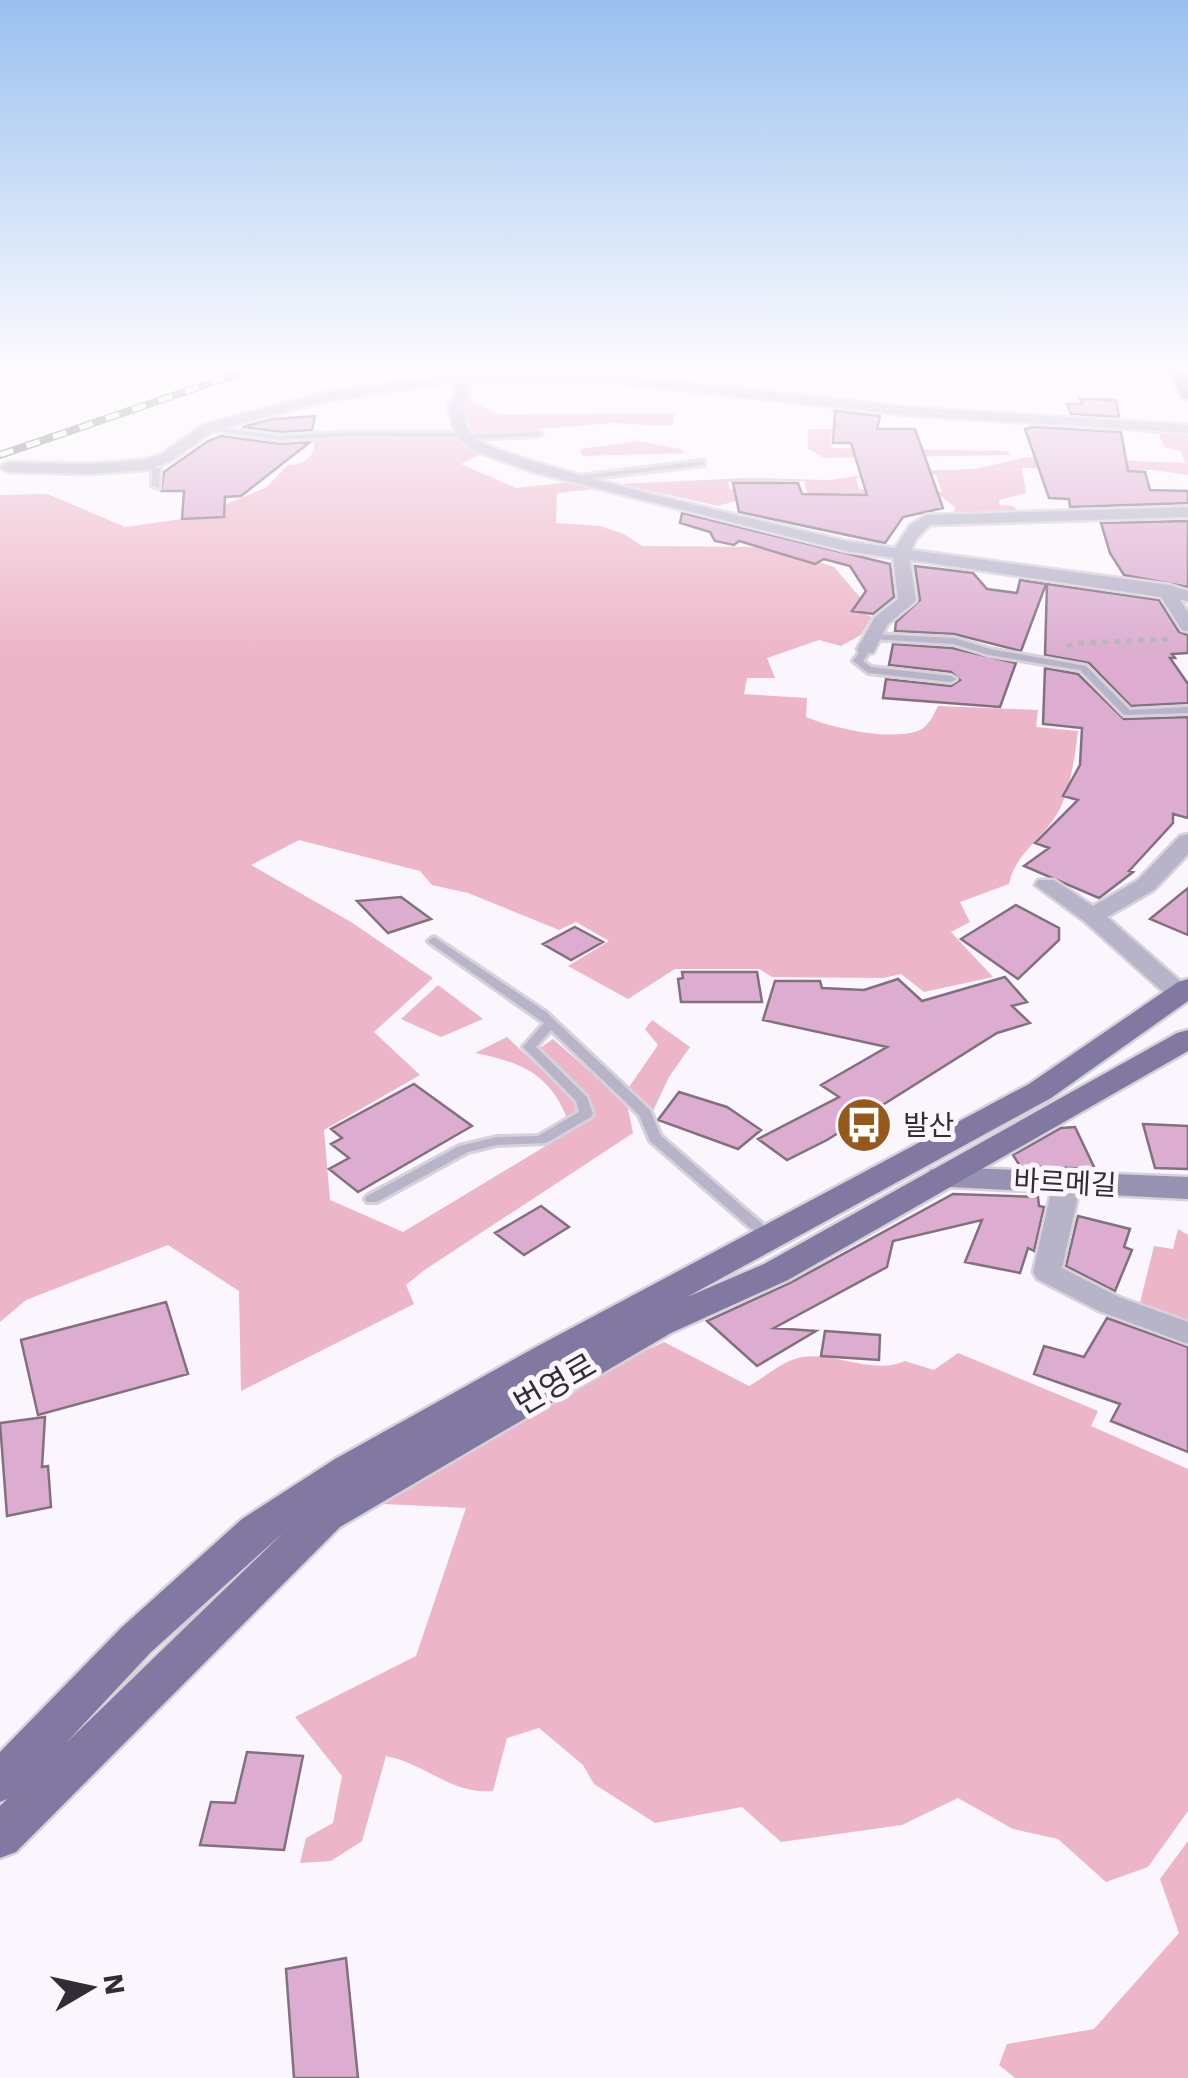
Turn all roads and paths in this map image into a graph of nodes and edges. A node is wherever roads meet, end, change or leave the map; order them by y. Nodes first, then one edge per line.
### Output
1 (151, 463) edge
2 (528, 463) edge
3 (701, 463) dead end
4 (145, 465) junction
5 (8, 467) dead end
6 (578, 478) junction
7 (156, 486) dead end
8 (1188, 512) edge
9 (898, 554) junction
10 (1164, 589) junction
11 (1188, 596) edge
12 (1188, 626) edge
13 (1188, 639) edge
14 (870, 643) junction
15 (1083, 668) junction
16 (951, 678) dead end
17 (1188, 710) edge
18 (1188, 841) edge
19 (1046, 885) dead end
20 (1092, 916) junction
21 (434, 941) dead end
22 (1183, 990) edge
23 (551, 1023) junction
24 (1188, 1039) edge
25 (942, 1178) junction
26 (1067, 1183) junction
27 (1188, 1188) edge
28 (372, 1198) dead end
29 (769, 1237) junction
30 (1188, 1333) edge
31 (0, 1782) edge
32 (0, 1837) edge

1 - 4 street
2 - 6 street
3 - 6 lane
4 - 5 street
4 - 7 lane
6 - 9 street
8 - 9 street
9 - 10 street
9 - 14 street
10 - 11 street
10 - 12 street
13 - 15 path
14 - 15 lane
14 - 16 lane
15 - 17 lane
18 - 20 street
19 - 20 street
20 - 22 street
21 - 23 lane
22 - 29 main road, 번영로
23 - 28 lane
23 - 29 lane
24 - 25 main road, 번영로
25 - 26 street, 바르메길
25 - 32 main road, 번영로
26 - 27 street, 바르메길
26 - 30 street
29 - 31 main road, 번영로

